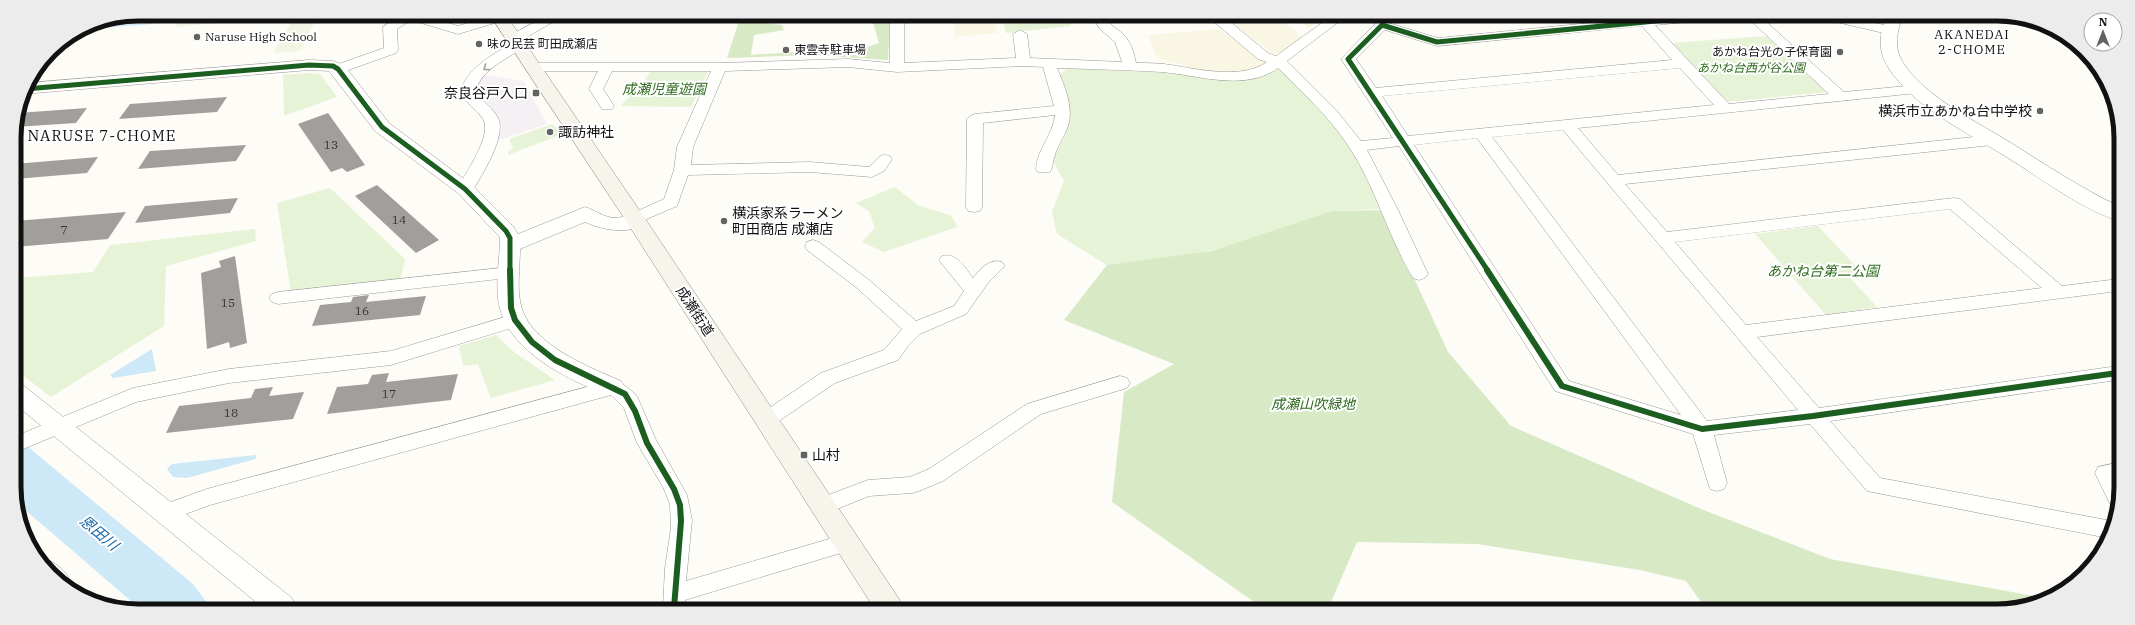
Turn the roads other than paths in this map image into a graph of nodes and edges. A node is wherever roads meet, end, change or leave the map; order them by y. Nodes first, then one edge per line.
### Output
1 (400, 21) edge
2 (429, 21) edge
3 (484, 21) edge
4 (502, 21) edge
5 (549, 21) edge
6 (1102, 21) edge
7 (1220, 21) edge
8 (1332, 21) edge
9 (1386, 21) edge
10 (1655, 21) edge
11 (1758, 21) edge
12 (1864, 21) edge
13 (897, 22) dead end
14 (1645, 22) junction
15 (1891, 24) edge
16 (1020, 34) dead end
17 (516, 42) junction
18 (1276, 60) junction
19 (1023, 62) junction
20 (1048, 63) junction
21 (1683, 63) junction
22 (1130, 66) junction
23 (534, 67) junction
24 (720, 67) junction
25 (607, 68) junction
26 (897, 68) junction
27 (338, 69) junction
28 (32, 88) edge
29 (1917, 88) junction
30 (1372, 93) junction
31 (1840, 96) junction
32 (607, 106) dead end
33 (1725, 108) junction
34 (1061, 110) junction
35 (1566, 124) junction
36 (1482, 134) junction
37 (1992, 140) junction
38 (1403, 142) junction
39 (1356, 146) junction
40 (884, 159) dead end
41 (682, 170) junction
42 (1044, 170) dead end
43 (1615, 180) junction
44 (465, 189) junction
45 (974, 207) dead end
46 (2114, 212) edge
47 (635, 219) junction
48 (1663, 238) junction
49 (510, 245) junction
50 (814, 246) dead end
51 (948, 260) dead end
52 (996, 266) dead end
53 (510, 273) junction
54 (1419, 274) dead end
55 (2114, 286) edge
56 (973, 290) junction
57 (2059, 293) junction
58 (278, 298) dead end
59 (515, 320) junction
60 (914, 329) junction
61 (1742, 332) junction
62 (2114, 375) edge
63 (1120, 383) dead end
64 (613, 387) junction
65 (21, 396) edge
66 (1813, 416) junction
67 (766, 420) junction
68 (58, 427) junction
69 (1702, 429) junction
70 (21, 441) edge
71 (2114, 472) edge
72 (1717, 483) dead end
73 (2114, 491) edge
74 (822, 506) junction
75 (164, 513) junction
76 (2106, 529) edge
77 (846, 542) junction
78 (674, 601) edge
79 (278, 604) edge
80 (886, 604) edge

1 - 27 street
2 - 3 street
4 - 17 main road, 成瀬街道
5 - 17 street
6 - 22 street
7 - 18 street
8 - 18 street
9 - 14 street
9 - 30 street
10 - 14 street
11 - 31 street
12 - 15 street
13 - 26 street
14 - 21 street
15 - 29 street
16 - 19 street
17 - 23 main road, 成瀬街道
17 -> 44 street
18 - 22 street
18 - 39 street
19 - 20 street
19 - 26 street
20 - 22 street
20 - 34 street
21 - 30 street
21 - 33 street
23 - 25 street
23 - 47 main road, 成瀬街道
24 - 25 street
24 - 26 street
24 - 41 street
25 - 32 street
27 - 28 street
27 - 44 street
29 - 31 street
29 - 37 street
30 - 38 street
31 - 33 street
33 - 35 street
34 - 42 street
34 - 45 street
35 - 36 street
35 - 43 street
36 - 38 street
36 - 69 street
37 - 43 street
37 - 46 street
38 - 39 street
38 - 69 street
39 - 54 street
40 - 41 street
41 - 47 street
43 - 48 street
44 - 49 street
47 - 49 street
47 - 67 main road, 成瀬街道
48 - 57 street
48 - 61 street
49 - 53 street
50 - 60 street
51 - 56 street
52 - 56 street
53 - 58 street
53 - 59 street
55 - 57 street
56 - 60 street
57 - 61 street
59 - 64 street
59 - 68 street
60 - 67 street
61 - 66 street
62 - 66 street
63 - 74 street
64 - 75 street
64 - 78 street
65 - 68 street
66 - 69 street
66 - 76 street
67 - 74 main road, 成瀬街道
68 - 70 street
68 - 75 street
69 - 72 street
71 - 73 street
74 - 77 main road, 成瀬街道
75 - 79 street
77 - 78 street
77 - 80 main road, 成瀬街道

